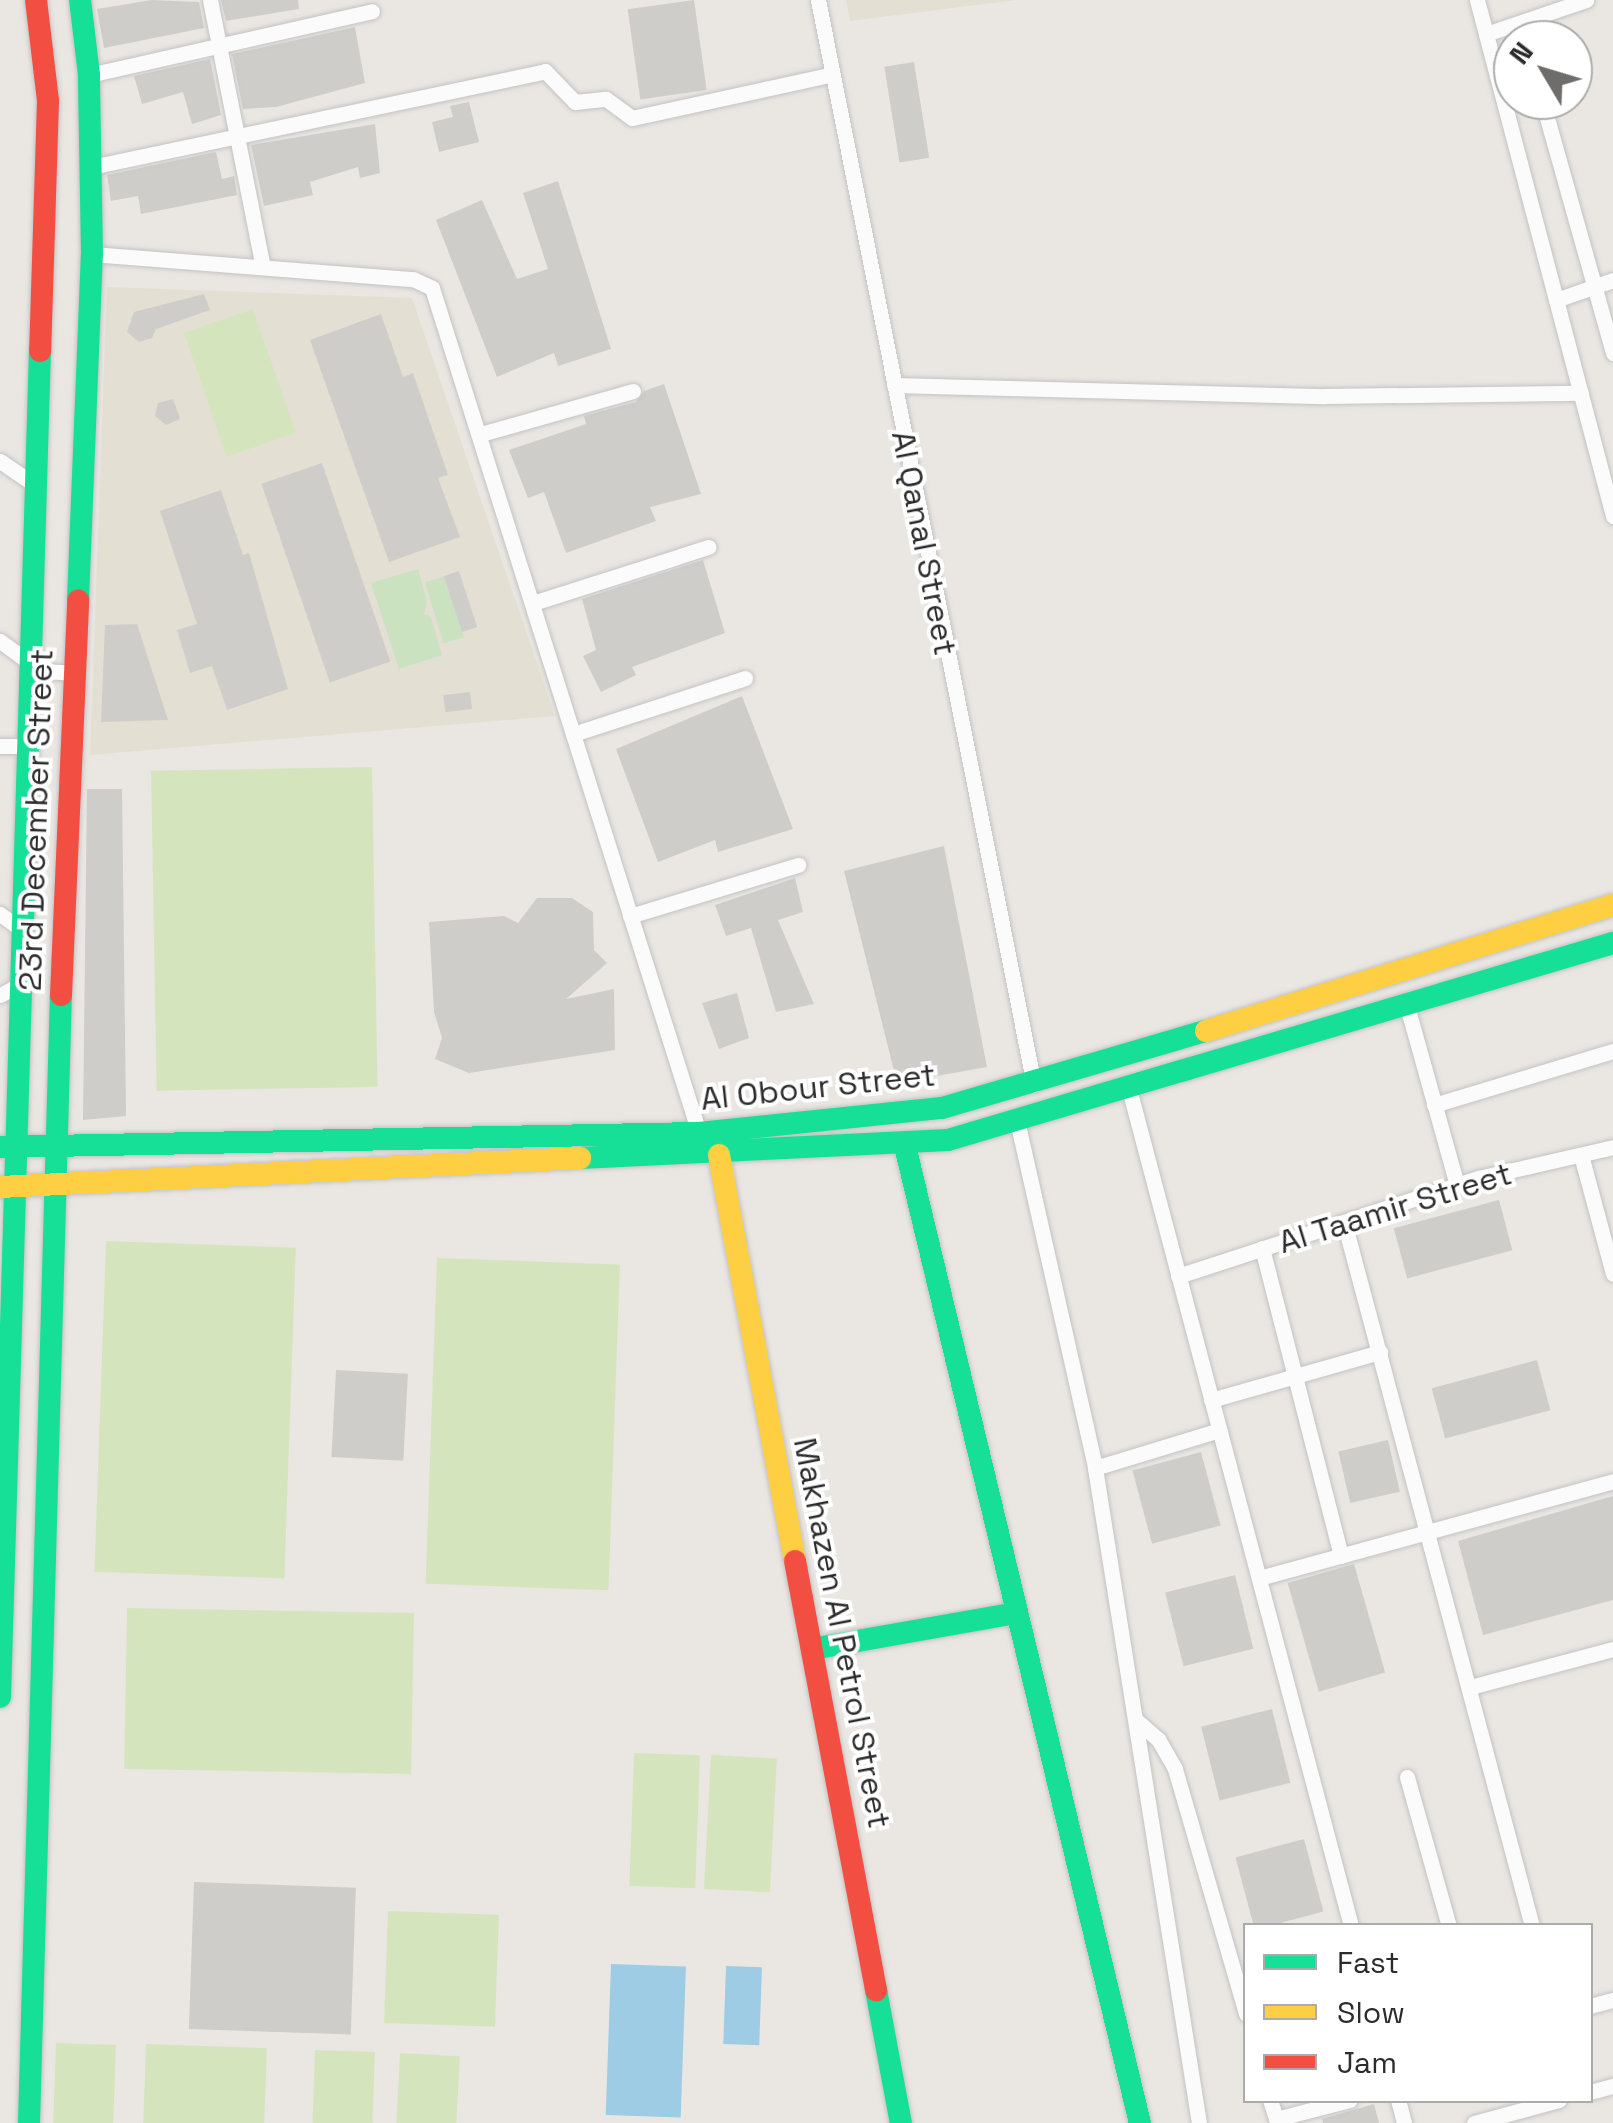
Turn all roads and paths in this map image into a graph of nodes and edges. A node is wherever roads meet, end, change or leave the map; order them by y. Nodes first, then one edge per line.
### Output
1 (36, 0) edge
2 (80, 0) edge
3 (210, 0) edge
4 (818, 0) edge
5 (1477, 0) edge
6 (1586, 0) edge
7 (372, 12) dead end
8 (1526, 20) edge
9 (1493, 32) edge
10 (1486, 34) junction
11 (221, 45) junction
12 (90, 75) junction
13 (830, 75) junction
14 (1548, 120) edge
15 (240, 133) junction
16 (90, 167) junction
17 (92, 254) junction
18 (262, 267) junction
19 (1613, 280) edge
20 (1594, 287) junction
21 (1556, 300) junction
22 (1613, 353) edge
23 (894, 386) junction
24 (634, 391) dead end
25 (1580, 393) junction
26 (481, 434) junction
27 (0, 461) edge
28 (38, 487) junction
29 (1613, 516) edge
30 (708, 547) dead end
31 (536, 602) junction
32 (0, 641) edge
33 (33, 666) junction
34 (75, 673) junction
35 (745, 678) dead end
36 (573, 734) junction
37 (0, 746) edge
38 (31, 746) junction
39 (798, 864) dead end
40 (1613, 905) edge
41 (0, 914) edge
42 (630, 916) junction
43 (26, 932) junction
44 (1613, 942) edge
45 (1432, 964) junction
46 (24, 982) junction
47 (1354, 988) junction
48 (1441, 994) junction
49 (0, 995) edge
50 (1407, 1006) junction
51 (1363, 1018) junction
52 (1613, 1051) edge
53 (1034, 1085) junction
54 (1128, 1085) junction
55 (1434, 1105) junction
56 (1018, 1124) junction
57 (699, 1133) junction
58 (438, 1137) junction
59 (10, 1146) edge
60 (55, 1146) junction
61 (905, 1146) junction
62 (1613, 1147) edge
63 (719, 1155) junction
64 (1581, 1155) junction
65 (438, 1167) junction
66 (54, 1185) junction
67 (1456, 1185) junction
68 (10, 1187) edge
69 (1344, 1222) junction
70 (1262, 1248) junction
71 (1613, 1274) edge
72 (1178, 1276) junction
73 (7, 1340) edge
74 (1380, 1352) junction
75 (1294, 1376) junction
76 (1212, 1400) junction
77 (1219, 1430) junction
78 (1095, 1468) junction
79 (1613, 1481) edge
80 (1429, 1531) junction
81 (1340, 1556) junction
82 (1259, 1578) junction
83 (2, 1611) edge
84 (1017, 1613) junction
85 (812, 1649) junction
86 (1613, 1650) edge
87 (1470, 1687) junction
88 (0, 1696) edge
89 (1137, 1721) junction
90 (1408, 1777) dead end
91 (1350, 1923) edge
92 (1448, 1923) edge
93 (1531, 1923) edge
94 (1243, 2004) edge
95 (1339, 2103) edge
96 (1547, 2103) edge
97 (1276, 2121) edge
98 (28, 2123) edge
99 (901, 2123) edge
100 (1140, 2123) edge
101 (1199, 2123) edge
102 (1474, 2123) edge

1 - 28 street, 23rd December Street
2 - 12 street, 23rd December Street
3 - 11 street
4 - 13 street, Al Qanal Street
5 - 10 street
6 - 8 street
7 - 11 street
9 - 10 street
10 - 21 street
11 - 12 street
11 - 15 street
12 - 16 street, 23rd December Street
13 - 15 street
13 - 23 street, Al Qanal Street
14 - 20 street
15 - 16 street
15 - 18 street
16 - 17 street, 23rd December Street
17 - 18 street
17 - 34 street, 23rd December Street
18 - 26 street
19 - 20 street
20 - 21 street
20 - 22 street
21 - 25 street
23 - 25 street
23 - 53 street, Al Qanal Street
24 - 26 street
25 - 29 street
26 - 31 street
27 - 28 street
28 - 33 street, 23rd December Street
30 - 31 street
31 - 36 street
32 - 33 street
33 - 34 street
33 - 38 street, 23rd December Street
34 - 60 street, 23rd December Street
35 - 36 street
36 - 42 street
37 - 38 street
38 - 43 street, 23rd December Street
39 - 42 street
40 - 45 street, Al Obour Street
41 - 43 street
42 - 57 street
43 - 46 street, 23rd December Street
44 - 48 street, Al Obour Street
45 - 47 street, Al Obour Street
45 - 48 street
46 - 49 street
46 - 59 street, 23rd December Street
47 - 51 street
47 - 53 street, Al Obour Street
48 - 50 street, Al Obour Street
50 - 51 street, Al Obour Street
50 - 55 street
51 - 54 street, Al Obour Street
52 - 55 street
53 - 57 street, Al Obour Street
54 - 56 street, Al Obour Street
54 - 72 street
55 - 67 street
56 - 61 street, Al Obour Street
56 - 78 street
57 - 58 street, Al Obour Street
58 - 60 street, Al Obour Street
58 - 65 street
59 - 60 street, Al Obour Street
59 - 68 street, 23rd December Street
60 - 66 street, 23rd December Street
61 - 63 street, Al Obour Street
61 - 84 street
62 - 64 street, Al Taamir Street
63 - 65 street, Al Obour Street
63 - 85 street, Makhazen Al Petrol Street
64 - 67 street, Al Taamir Street
64 - 71 street
65 - 66 street, Al Obour Street
66 - 68 street, Al Obour Street
66 - 98 street, 23rd December Street
67 - 69 street, Al Taamir Street
68 - 73 street, 23rd December Street
69 - 70 street, Al Taamir Street
69 - 74 street
70 - 72 street, Al Taamir Street
70 - 75 street
72 - 76 street
73 - 83 street, 23rd December Street
74 - 75 street
74 - 80 street
75 - 76 street
75 - 81 street
76 - 77 street
77 - 78 street
77 - 82 street
78 - 89 street
79 - 80 street
80 - 81 street
80 - 87 street
81 - 82 street
82 - 91 street
83 - 88 street, 23rd December Street
84 - 85 street
84 - 100 street
85 - 99 street, Makhazen Al Petrol Street
86 - 87 street
87 - 93 street
89 - 94 street
89 - 101 street
90 - 92 street
95 - 97 street
96 - 102 street

